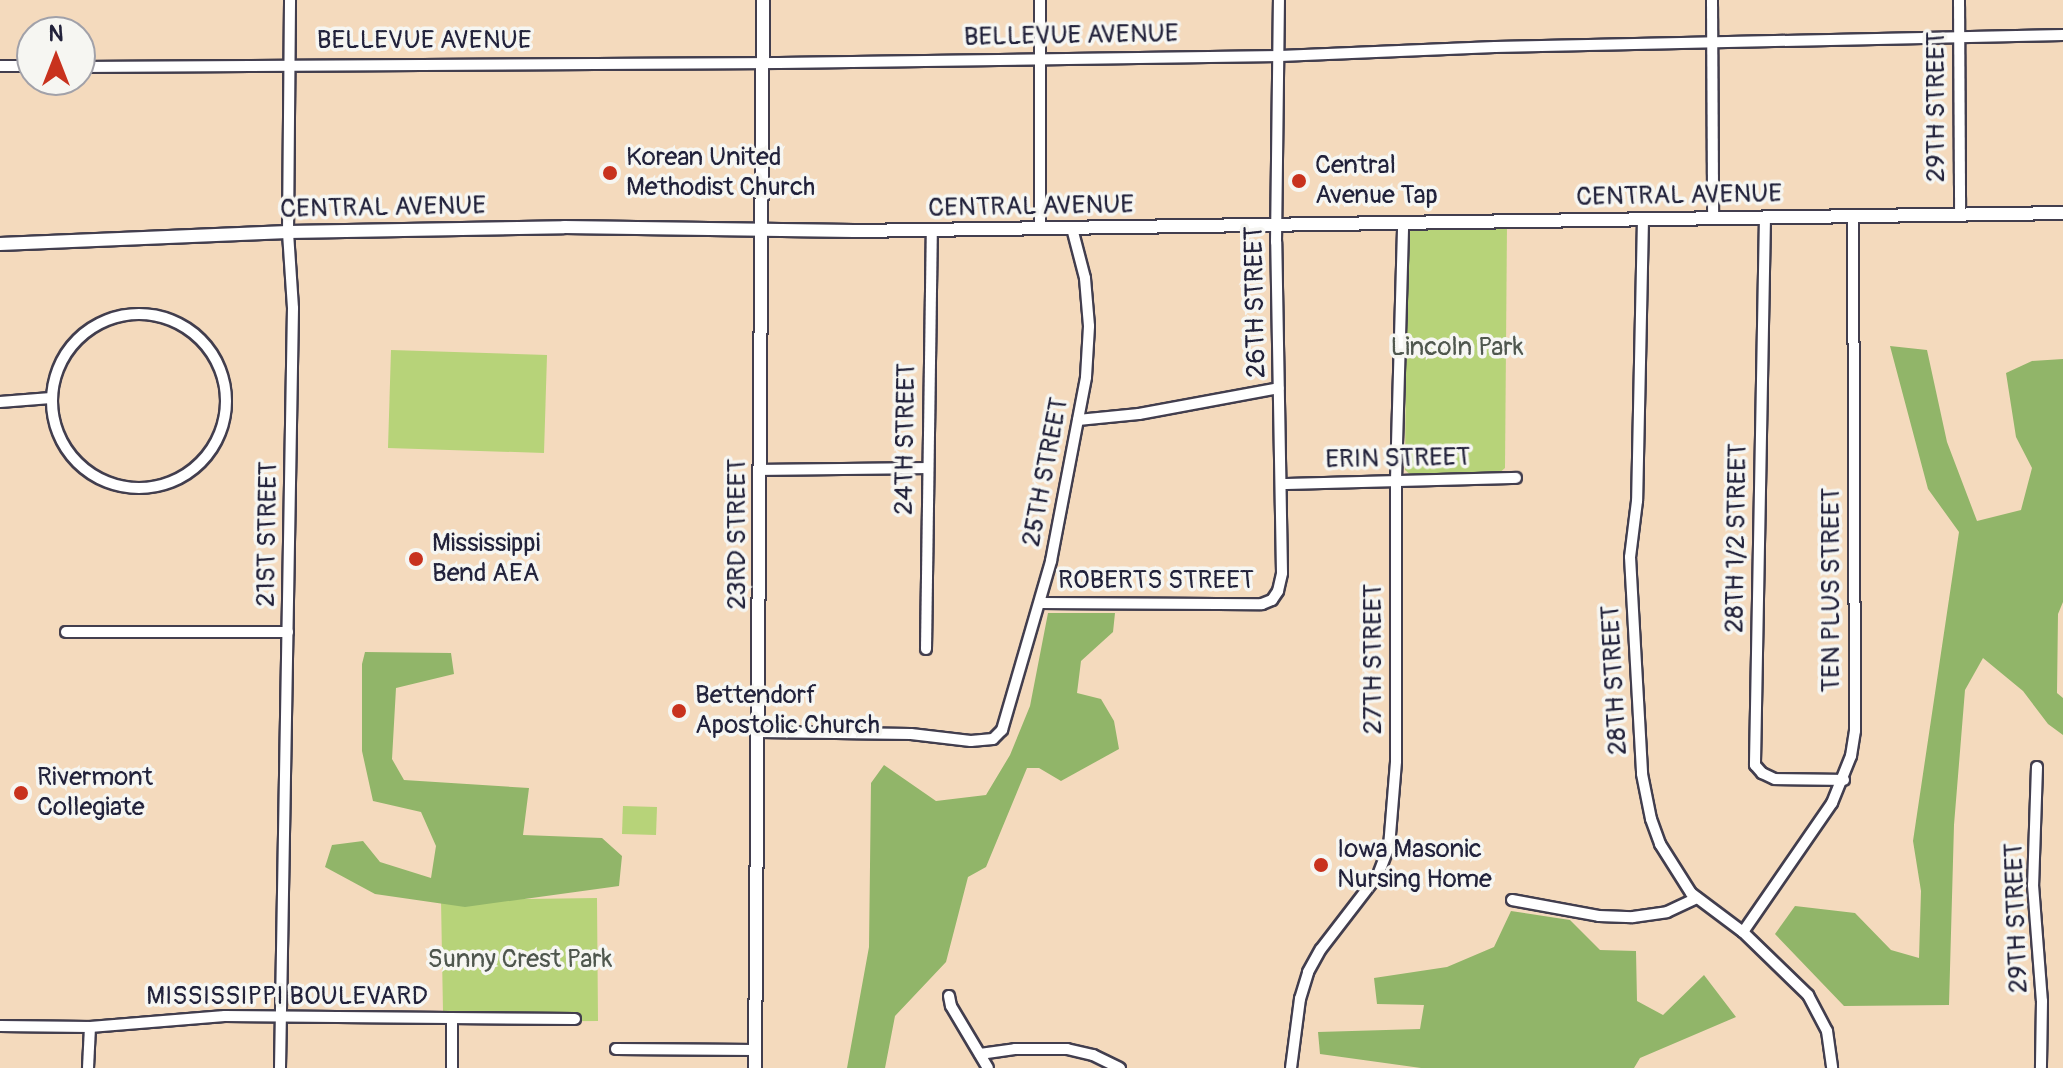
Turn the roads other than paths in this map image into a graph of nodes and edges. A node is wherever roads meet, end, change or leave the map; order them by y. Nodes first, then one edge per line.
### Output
1 (290, 0) edge
2 (763, 0) edge
3 (1040, 0) edge
4 (1279, 0) edge
5 (1712, 0) edge
6 (1959, 0) edge
7 (2063, 35) edge
8 (1959, 36) junction
9 (1712, 41) junction
10 (1280, 56) junction
11 (1040, 58) junction
12 (763, 62) junction
13 (289, 64) junction
14 (96, 67) edge
15 (2063, 213) edge
16 (1960, 214) junction
17 (1853, 216) junction
18 (1765, 217) junction
19 (1713, 218) junction
20 (1643, 219) junction
21 (1403, 223) junction
22 (1276, 225) junction
23 (762, 228) junction
24 (1040, 228) junction
25 (1072, 228) junction
26 (932, 230) junction
27 (288, 232) junction
28 (0, 244) edge
29 (1279, 388) junction
30 (51, 398) junction
31 (0, 402) edge
32 (1078, 420) junction
33 (926, 468) junction
34 (759, 470) junction
35 (1516, 478) dead end
36 (1396, 480) junction
37 (1282, 484) junction
38 (1272, 600) joint
39 (1040, 603) junction
40 (66, 632) dead end
41 (288, 632) junction
42 (926, 649) dead end
43 (760, 732) junction
44 (2037, 767) dead end
45 (1844, 780) junction
46 (1697, 898) junction
47 (1512, 900) dead end
48 (1743, 932) junction
49 (949, 996) dead end
50 (281, 1018) junction
51 (452, 1018) junction
52 (575, 1019) dead end
53 (0, 1026) edge
54 (90, 1027) junction
55 (616, 1049) dead end
56 (755, 1050) junction
57 (980, 1054) junction
58 (88, 1068) edge
59 (280, 1068) edge
60 (452, 1068) edge
61 (755, 1068) edge
62 (988, 1068) edge
63 (1120, 1068) edge
64 (1291, 1068) edge
65 (1832, 1068) edge
66 (2041, 1068) edge

1 - 13 street, 21ST STREET
2 - 12 street, 23RD STREET
3 - 11 street
4 - 10 street, 26TH STREET
5 - 9 street
6 - 8 street, 29TH STREET
7 - 8 street, BELLEVUE AVENUE
8 - 9 street, BELLEVUE AVENUE
8 - 16 street, 29TH STREET
9 - 10 street, BELLEVUE AVENUE
9 - 19 street
10 - 11 street, BELLEVUE AVENUE
10 - 22 street, 26TH STREET
11 - 12 street, BELLEVUE AVENUE
11 - 24 street
12 - 13 street, BELLEVUE AVENUE
12 - 23 street, 23RD STREET
13 - 14 street, BELLEVUE AVENUE
13 - 27 street, 21ST STREET
15 - 16 street, CENTRAL AVENUE
16 - 17 street, CENTRAL AVENUE
17 - 18 street, CENTRAL AVENUE
17 - 45 street, TEN PLUS STREET
18 - 19 street, CENTRAL AVENUE
18 - 45 street, 28TH 1/2 STREET
19 - 20 street, CENTRAL AVENUE
20 - 21 street, CENTRAL AVENUE
20 - 46 street, 28TH STREET
21 - 22 street, CENTRAL AVENUE
21 - 36 street, 27TH STREET
22 - 25 street, CENTRAL AVENUE
22 - 29 street, 26TH STREET
23 - 26 street, CENTRAL AVENUE
23 - 27 street, CENTRAL AVENUE
23 - 34 street, 23RD STREET
24 - 25 street, CENTRAL AVENUE
24 - 26 street, CENTRAL AVENUE
25 - 32 street, 25TH STREET
26 - 33 street, 24TH STREET
27 - 28 street, CENTRAL AVENUE
27 - 41 street, 21ST STREET
29 - 32 street
29 - 37 street, 26TH STREET
30 - 30 street
30 - 31 street
32 - 39 street, 25TH STREET
33 - 34 street
33 - 42 street, 24TH STREET
34 - 43 street, 23RD STREET
35 - 36 street, ERIN STREET
36 - 37 street, ERIN STREET
36 - 64 street, 27TH STREET
37 - 38 street, 26TH STREET
38 - 39 street, ROBERTS STREET
39 - 43 street, 25TH STREET
40 - 41 street
41 - 50 street, 21ST STREET
43 - 56 street, 23RD STREET
44 - 66 street, 29TH STREET
45 - 48 street, TEN PLUS STREET
46 - 47 street
46 - 48 street, 28TH STREET
48 - 65 street, 28TH STREET
49 - 57 street
50 - 51 street, MISSISSIPPI BOULEVARD
50 - 54 street, MISSISSIPPI BOULEVARD
50 - 59 street, 21ST STREET
51 - 52 street, MISSISSIPPI BOULEVARD
51 - 60 street
53 - 54 street, MISSISSIPPI BOULEVARD
54 - 58 street
55 - 56 street
56 - 61 street, 23RD STREET
57 - 62 street
57 - 63 street

